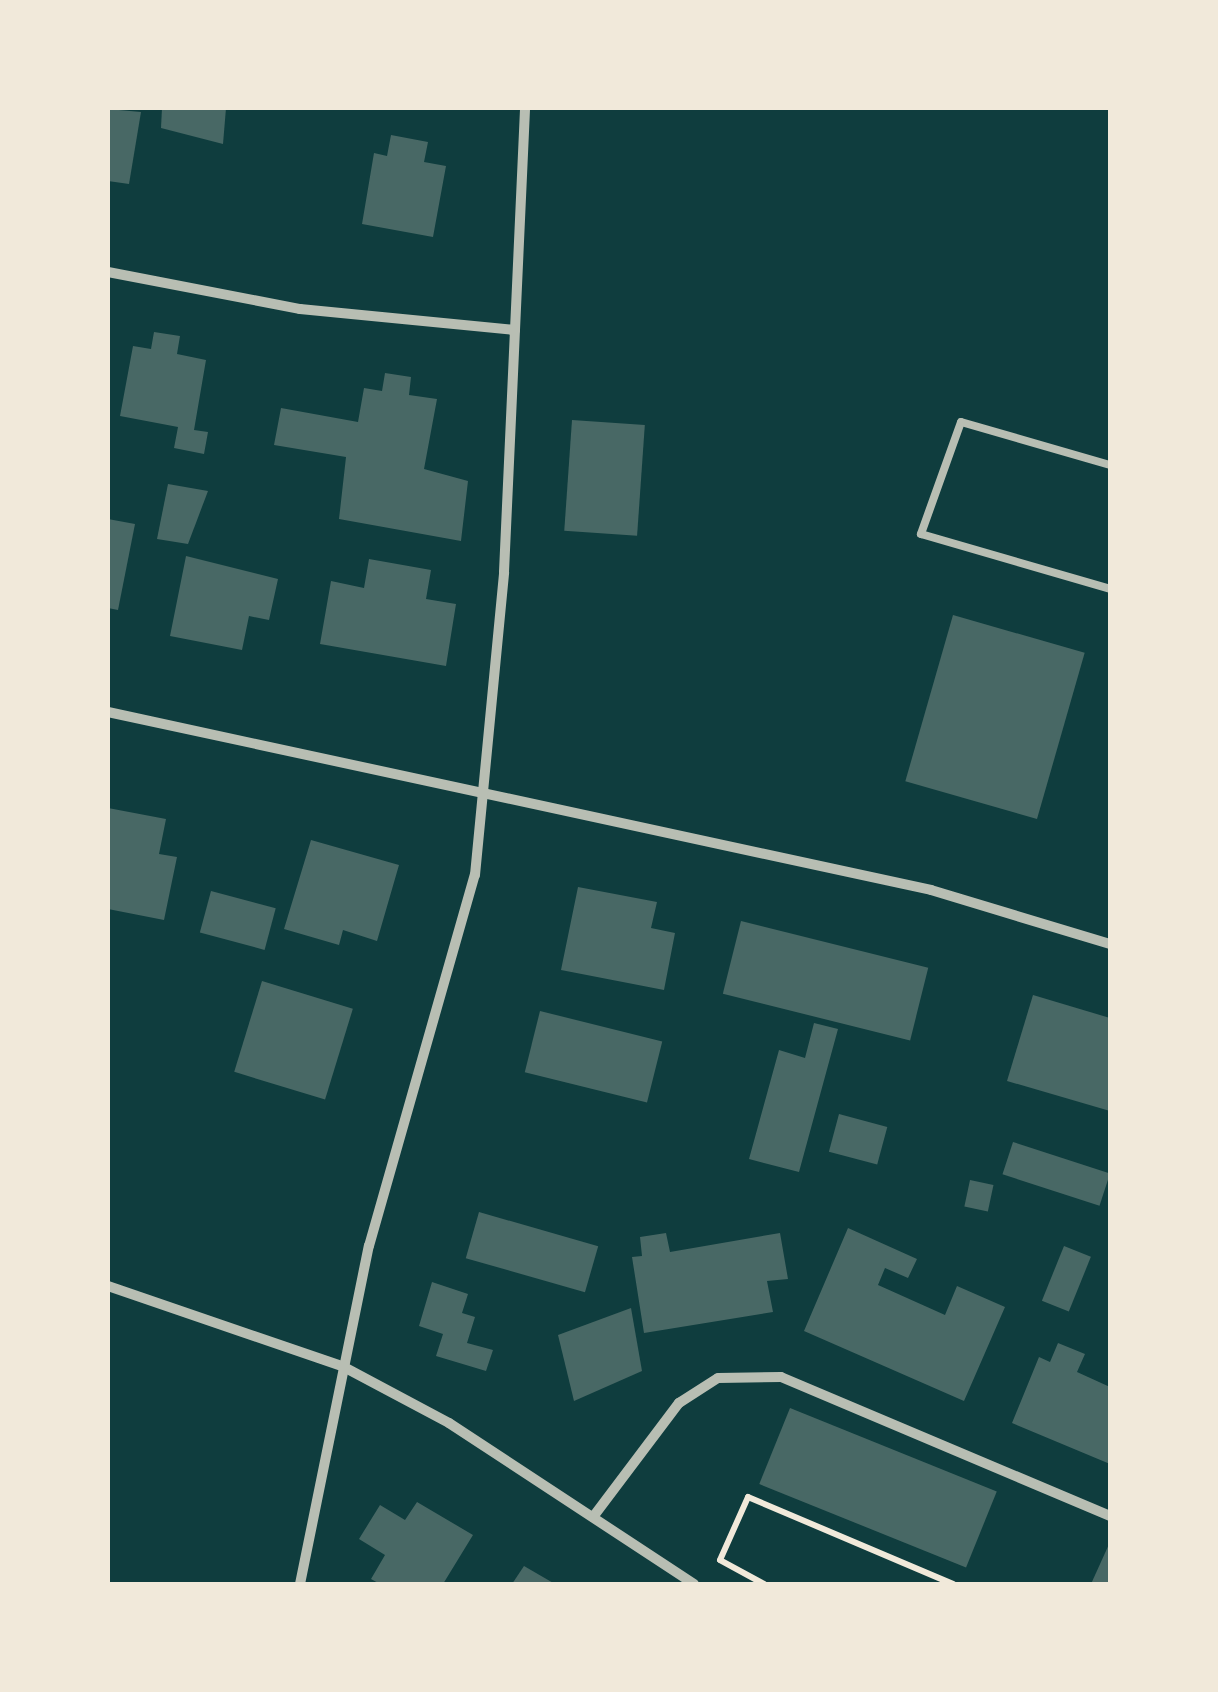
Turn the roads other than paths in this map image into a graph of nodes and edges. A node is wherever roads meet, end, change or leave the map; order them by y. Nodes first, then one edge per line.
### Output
1 (525, 108) edge
2 (108, 272) edge
3 (516, 330) junction
4 (1110, 465) edge
5 (1110, 589) edge
6 (108, 712) edge
7 (486, 790) junction
8 (1110, 944) edge
9 (108, 1286) edge
10 (342, 1366) junction
11 (1110, 1516) edge
12 (593, 1517) junction
13 (300, 1584) edge
14 (694, 1584) edge

1 - 3 street
2 - 3 street
3 - 7 street
4 - 5 lane
6 - 7 street
7 - 8 street
7 - 10 street
9 - 10 street
10 - 12 street
10 - 13 street
11 - 12 street
12 - 14 street

